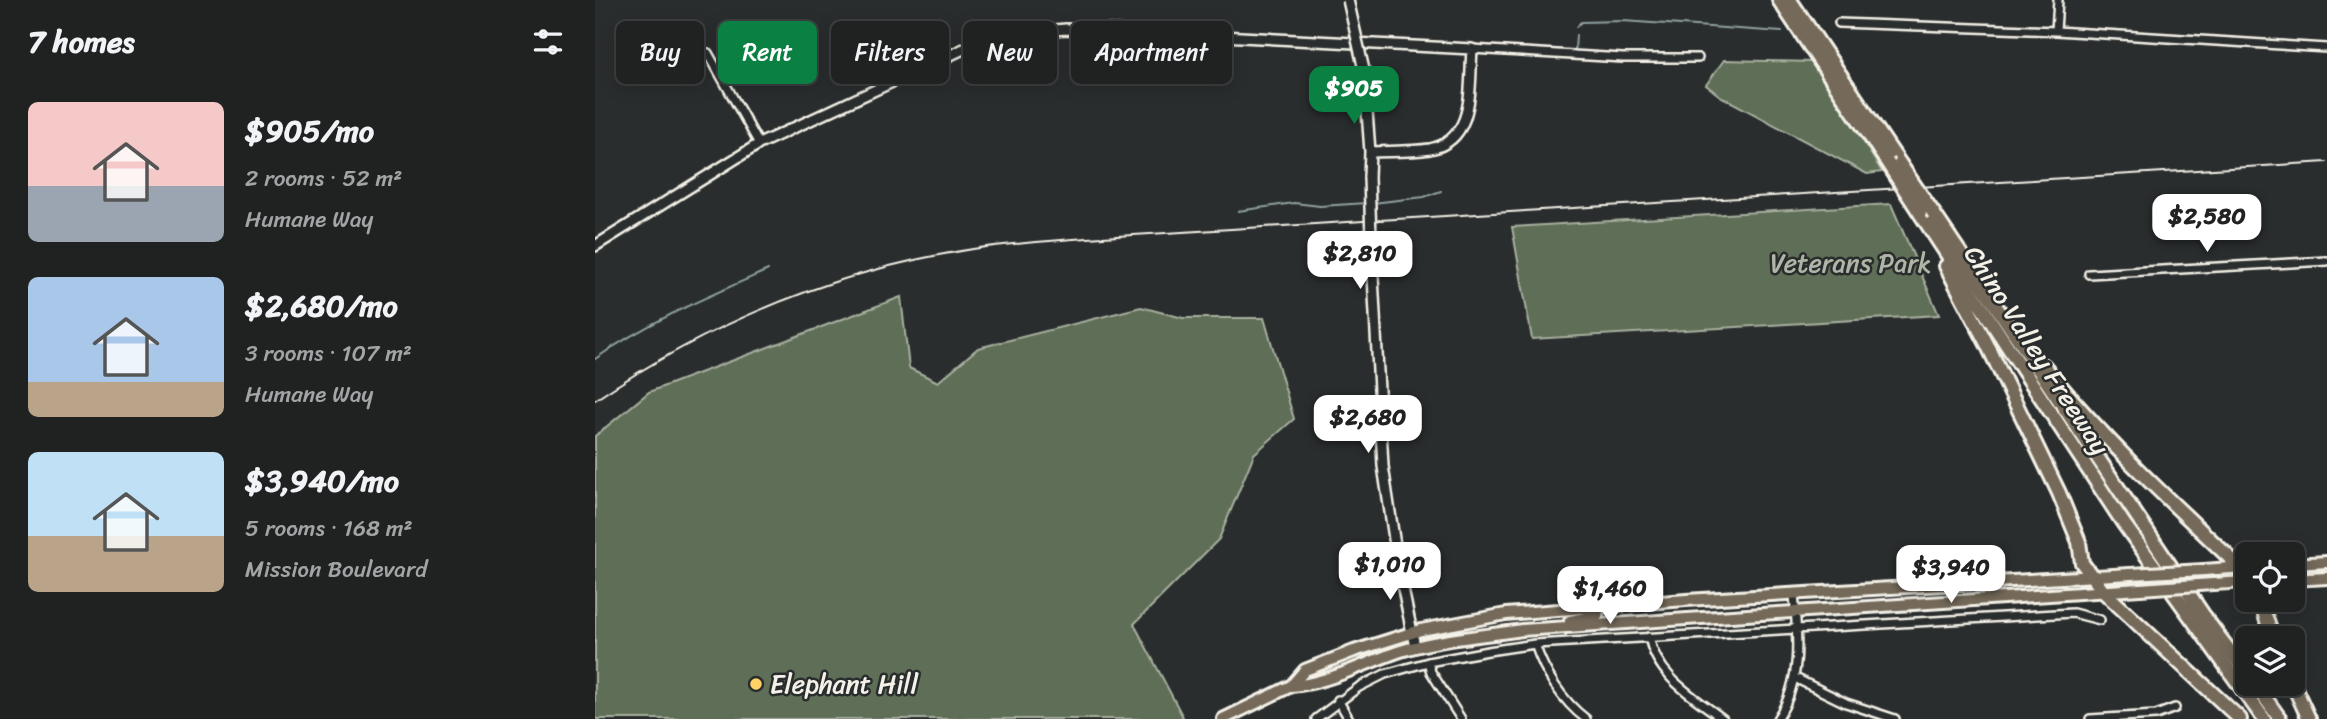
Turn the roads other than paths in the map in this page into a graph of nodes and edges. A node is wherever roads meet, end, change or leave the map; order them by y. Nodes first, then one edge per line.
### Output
1 (1348, 0) edge
2 (1779, 0) edge
3 (2058, 0) edge
4 (1793, 7) edge
5 (1839, 23) dead end
6 (2056, 31) junction
7 (2327, 48) edge
8 (1472, 49) junction
9 (708, 53) dead end
10 (1698, 58) dead end
11 (759, 144) junction
12 (1370, 152) junction
13 (1927, 217) junction
14 (595, 246) edge
15 (2327, 261) edge
16 (2089, 274) dead end
17 (2016, 334) junction
18 (2235, 560) edge
19 (2327, 562) edge
20 (2305, 563) edge
21 (2235, 569) edge
22 (2091, 577) junction
23 (2327, 578) edge
24 (2305, 579) edge
25 (2235, 583) edge
26 (2103, 591) junction
27 (1794, 595) junction
28 (1599, 606) junction
29 (1796, 611) junction
30 (2101, 620) dead end
31 (1562, 627) junction
32 (1797, 629) junction
33 (1411, 633) junction
34 (1650, 637) junction
35 (1535, 644) junction
36 (1415, 647) junction
37 (2235, 658) edge
38 (1428, 662) junction
39 (1794, 678) junction
40 (1291, 686) junction
41 (2264, 696) edge
42 (2298, 696) edge
43 (1338, 700) junction
44 (2175, 708) dead end
45 (1223, 719) edge
46 (1317, 719) edge
47 (1349, 719) edge
48 (1461, 719) edge
49 (1586, 719) edge
50 (1723, 719) edge
51 (1777, 719) edge
52 (1895, 719) edge
53 (2089, 719) edge
54 (2240, 719) edge
55 (2264, 719) edge
56 (2280, 719) edge
57 (2309, 719) edge

1 - 12 street, bridge
2 - 4 highway, Chino Valley Freeway
3 - 6 street
4 - 13 highway, Chino Valley Freeway, bridge
5 - 6 street
6 - 7 street
8 - 10 street
8 - 11 street
8 - 12 street
9 - 11 street
11 - 14 street
12 - 33 street, bridge
13 - 17 highway, Chino Valley Freeway
13 - 22 highway
13 - 55 highway, Chino Valley Freeway
15 - 16 street
17 - 18 highway
17 - 37 highway, Chino Valley Freeway
19 - 20 main road
21 - 22 main road, bridge
22 - 26 highway
22 - 27 main road
23 - 24 main road
25 - 26 main road, bridge
26 - 29 main road
26 - 54 highway
27 - 28 main road
27 - 29 street
28 - 31 main road
28 - 33 main road
29 - 31 main road
29 - 32 street
30 - 32 street
31 - 36 main road
32 - 34 street
32 - 39 street
33 - 36 street
33 - 40 main road
34 - 35 street
34 - 50 street
35 - 38 street
35 - 49 street
36 - 40 main road
38 - 43 street
38 - 48 street
39 - 51 street
39 - 52 street
40 - 45 main road
41 - 56 highway
42 - 57 highway
43 - 46 street
43 - 47 street
44 - 53 street

